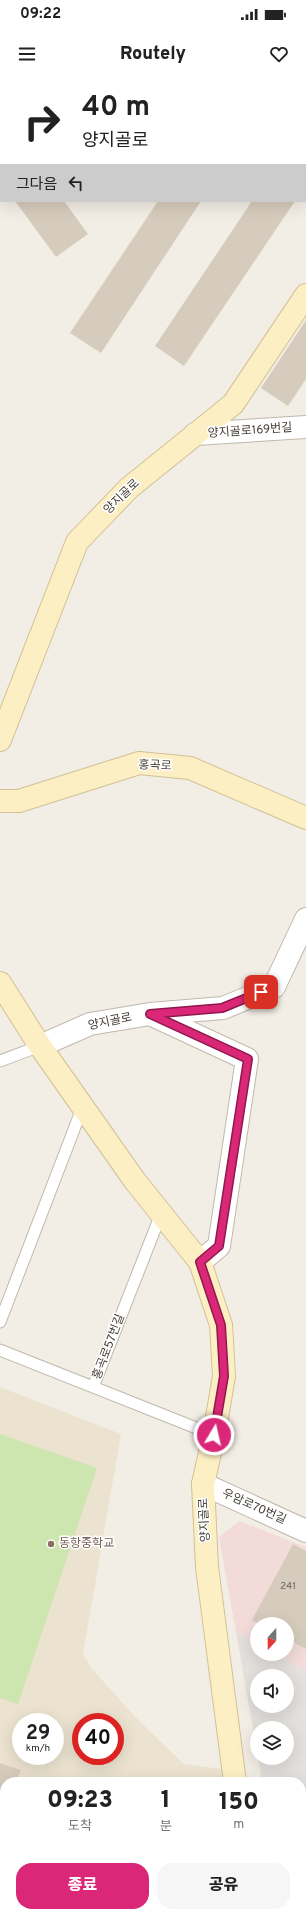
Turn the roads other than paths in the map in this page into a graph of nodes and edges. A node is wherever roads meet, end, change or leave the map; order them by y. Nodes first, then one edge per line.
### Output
1 (306, 294) edge
2 (306, 428) edge
3 (195, 434) junction
4 (0, 740) edge
5 (0, 801) edge
6 (306, 818) edge
7 (306, 919) edge
8 (0, 983) edge
9 (150, 1014) junction
10 (40, 1046) junction
11 (0, 1061) edge
12 (83, 1106) junction
13 (161, 1214) junction
14 (200, 1262) junction
15 (0, 1322) edge
16 (0, 1350) edge
17 (93, 1387) junction
18 (214, 1435) junction
19 (203, 1484) junction
20 (306, 1531) edge
21 (234, 1777) edge

1 - 3 street, 양지골로
2 - 3 street, 양지골로169번길
3 - 4 street, 양지골로
5 - 6 street, 홍곡로
7 - 9 street
8 - 10 street, 양지골로
9 - 10 street, 양지골로
9 - 14 street
10 - 11 lane
10 - 12 street, 양지골로
12 - 13 street, 양지골로
12 - 15 lane
13 - 14 street, 양지골로
13 - 17 lane, 홍곡로57번길
14 - 18 street, 양지골로
16 - 17 lane, 홍곡로57번길
17 - 18 lane
18 - 19 street, 양지골로
19 - 20 street, 우암로70번길
19 - 21 street, 양지골로

